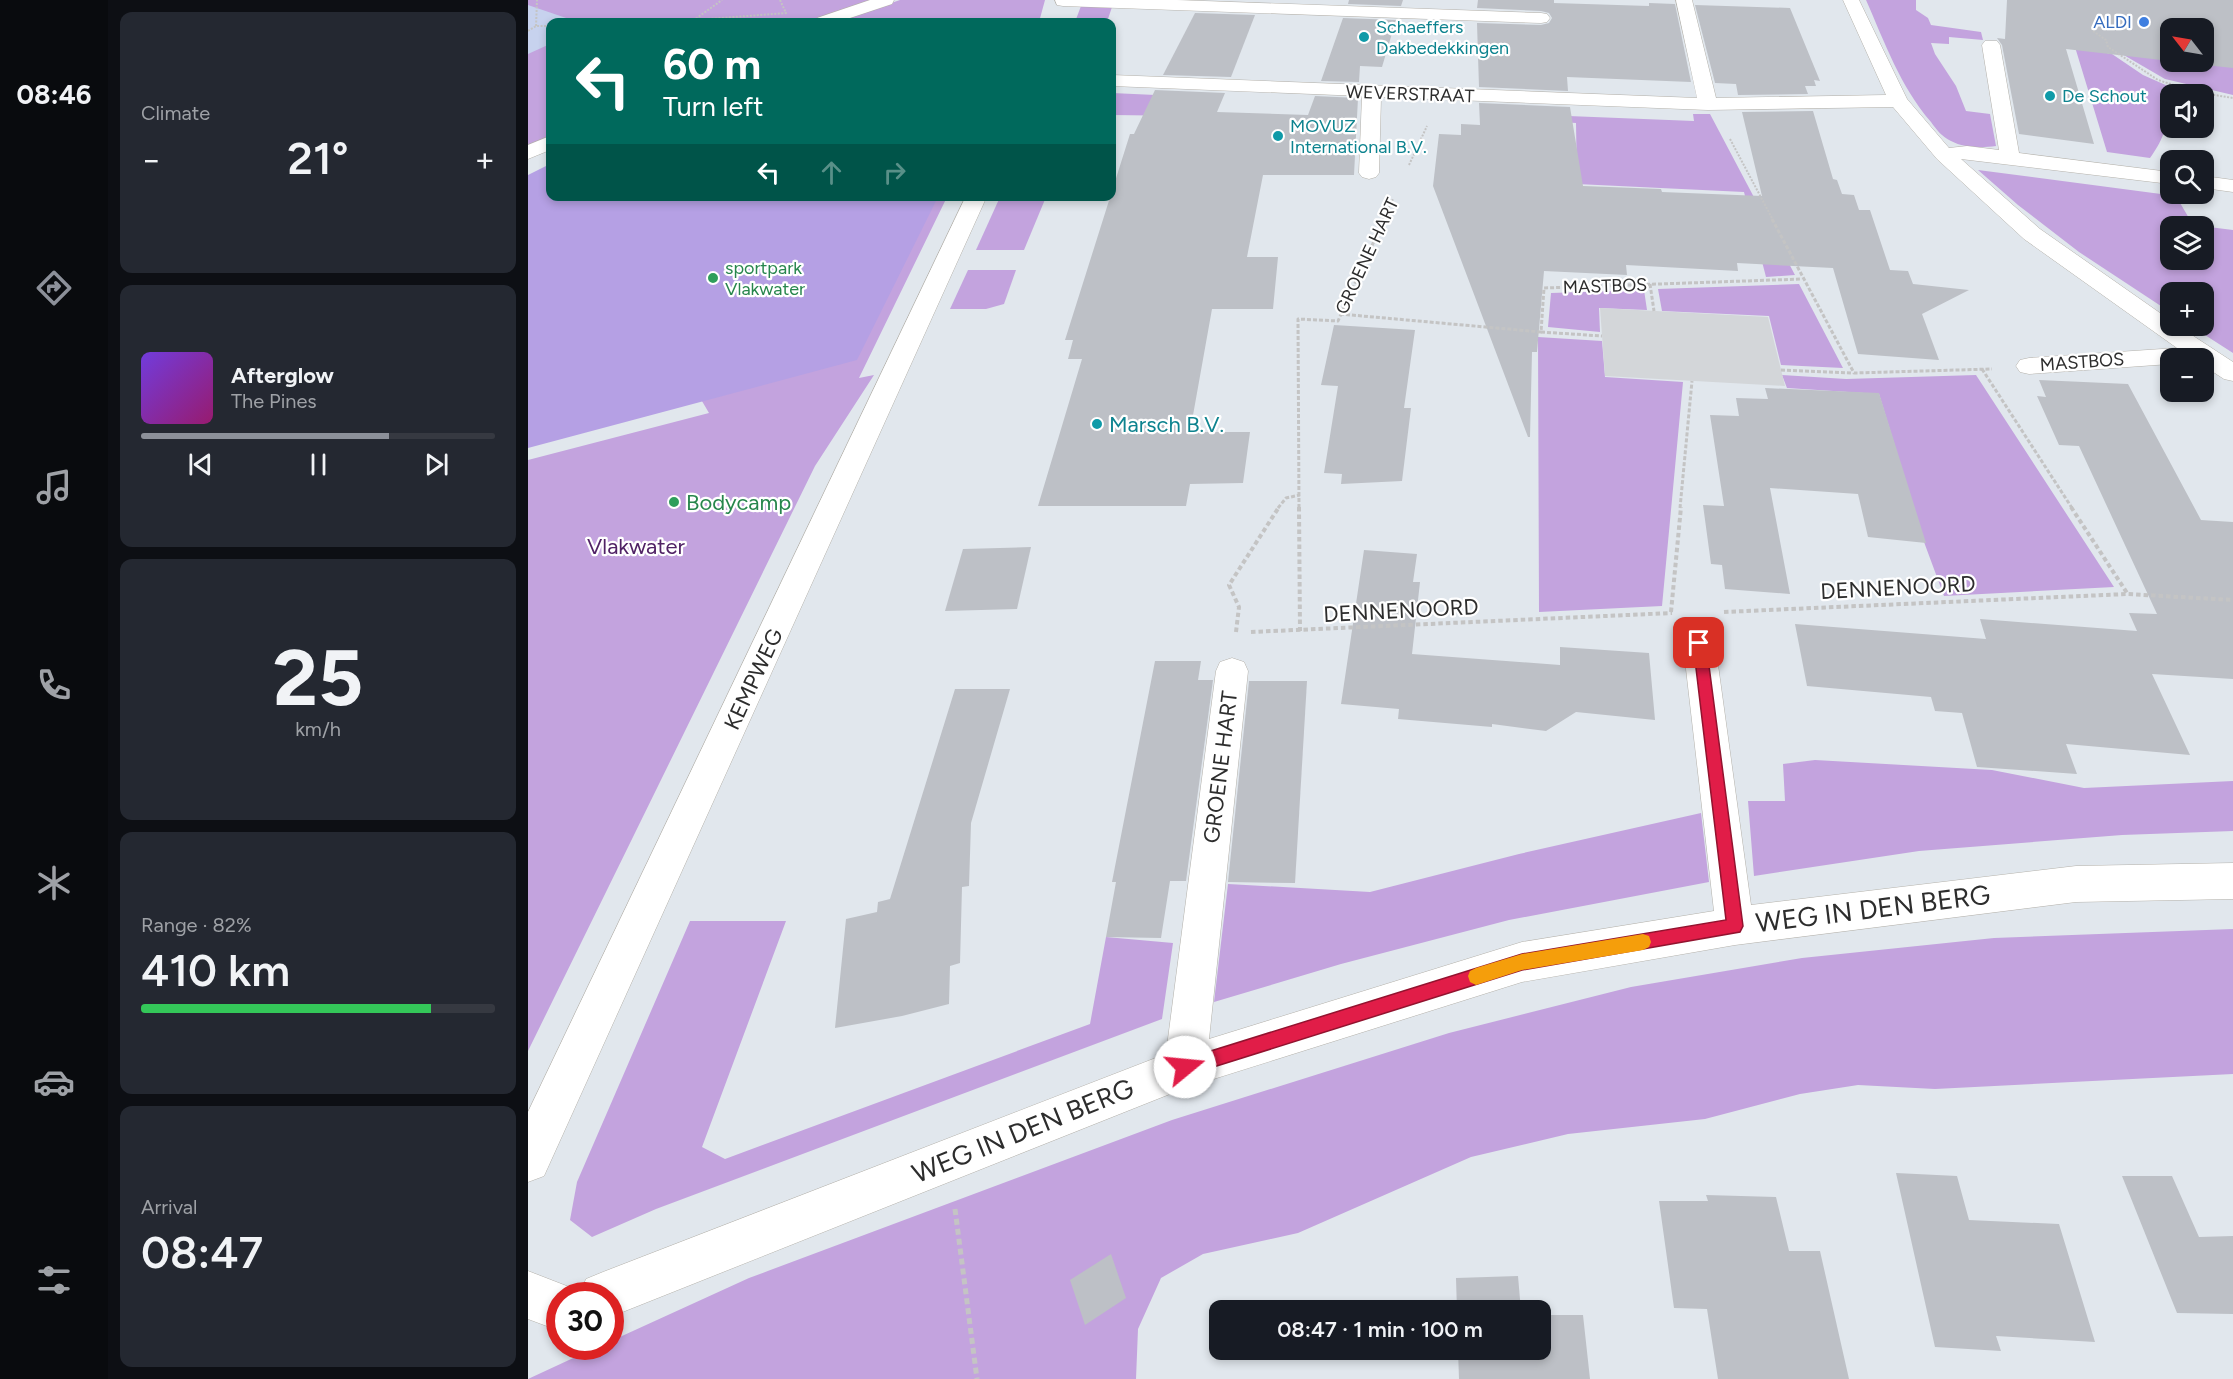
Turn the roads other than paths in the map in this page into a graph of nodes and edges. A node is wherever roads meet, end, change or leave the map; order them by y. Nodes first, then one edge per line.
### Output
1 (886, 0) edge
2 (1684, 0) edge
3 (1851, 0) edge
4 (1062, 4) edge
5 (834, 18) edge
6 (1541, 18) dead end
7 (1991, 45) dead end
8 (1116, 81) edge
9 (1372, 92) junction
10 (1898, 101) junction
11 (1710, 104) junction
12 (546, 144) edge
13 (528, 153) edge
14 (1944, 155) junction
15 (2010, 158) junction
16 (1369, 173) dead end
17 (2160, 177) edge
18 (2214, 183) edge
19 (2233, 186) edge
20 (975, 201) edge
21 (2194, 348) edge
22 (2160, 357) edge
23 (2214, 361) edge
24 (2029, 366) road end
25 (2233, 373) edge
26 (1699, 643) dead end
27 (1232, 671) road end
28 (2233, 881) edge
29 (1735, 926) junction
30 (1185, 1067) junction
31 (528, 1160) edge
32 (624, 1288) edge
33 (528, 1295) edge
34 (546, 1302) edge

1 - 5 street
2 - 11 street
3 - 10 street
4 - 6 street
7 - 15 street
8 - 9 street, WEVERSTRAAT
9 - 11 street, WEVERSTRAAT
9 - 16 street
10 - 11 street, WEVERSTRAAT
10 - 14 street
12 - 13 street
14 - 15 street
14 - 21 street
15 - 17 street
18 - 19 street
20 - 31 street, KEMPWEG
22 - 24 street, MASTBOS
23 - 25 street
26 - 29 street
27 - 30 street, GROENE HART
28 - 29 street, WEG IN DEN BERG
29 - 30 street, WEG IN DEN BERG
30 - 32 street, WEG IN DEN BERG
33 - 34 street

